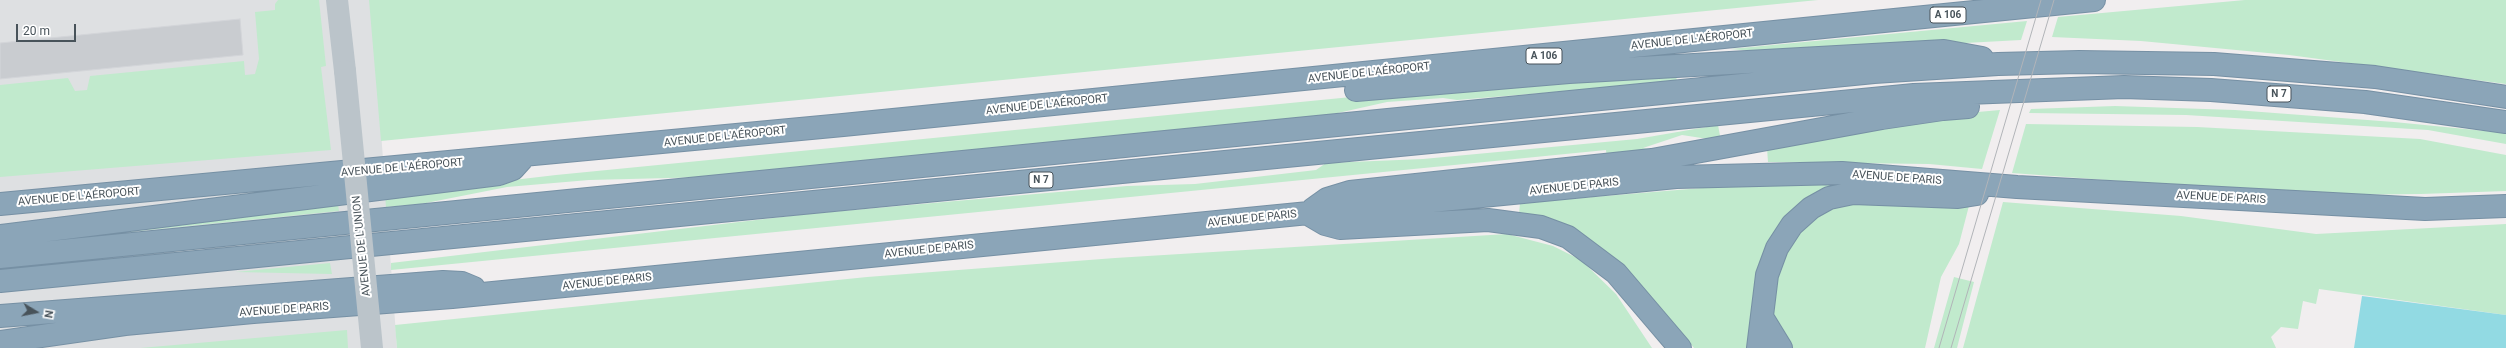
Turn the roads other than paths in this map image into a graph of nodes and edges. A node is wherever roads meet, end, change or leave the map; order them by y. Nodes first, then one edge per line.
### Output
1 (337, 0) edge
2 (2094, 0) edge
3 (1998, 64) junction
4 (1285, 82) junction
5 (2051, 89) junction
6 (2506, 97) edge
7 (2506, 122) edge
8 (526, 156) junction
9 (2017, 187) junction
10 (0, 204) edge
11 (2506, 206) edge
12 (1307, 213) junction
13 (0, 236) edge
14 (0, 256) edge
15 (0, 281) edge
16 (488, 293) junction
17 (1652, 315) junction
18 (0, 316) edge
19 (1762, 317) junction
20 (0, 342) edge
21 (372, 348) edge
22 (1665, 348) edge
23 (1680, 348) edge
24 (1758, 348) edge
25 (1782, 348) edge

1 - 21 street, AVENUE DE L'UNION, bridge
2 - 4 highway, AVENUE DE L'AÉROPORT / A 106
3 - 4 highway
3 - 6 highway, N 7
3 - 14 highway, N 7
4 - 8 highway, AVENUE DE L'AÉROPORT
5 - 7 highway, N 7
5 - 12 highway
5 - 15 highway, N 7
8 - 10 highway, AVENUE DE L'AÉROPORT
8 - 13 highway
9 - 11 highway, AVENUE DE PARIS
9 - 12 highway, AVENUE DE PARIS
9 - 19 highway
12 - 16 highway, AVENUE DE PARIS
12 - 17 highway
16 - 18 highway
16 - 20 highway, AVENUE DE PARIS
17 - 22 highway
17 - 23 highway
19 - 24 highway
19 - 25 highway

